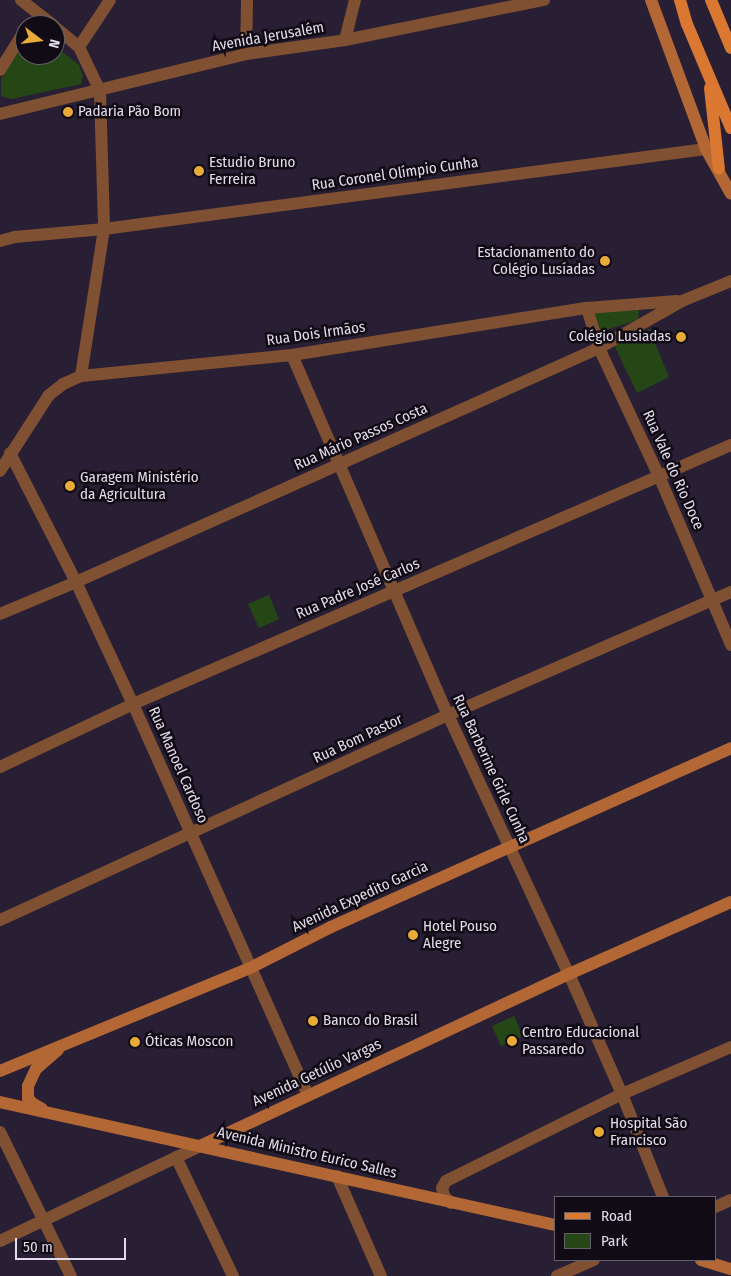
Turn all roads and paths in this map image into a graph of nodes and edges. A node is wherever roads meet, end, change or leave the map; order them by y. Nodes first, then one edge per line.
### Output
1 (21, 0) edge
2 (110, 0) edge
3 (247, 0) edge
4 (355, 0) edge
5 (544, 0) edge
6 (651, 0) edge
7 (676, 0) edge
8 (680, 0) edge
9 (712, 1) edge
10 (499, 5) edge
11 (37, 11) junction
12 (34, 15) edge
13 (42, 15) edge
14 (687, 24) junction
15 (65, 35) edge
16 (344, 40) junction
17 (15, 46) edge
18 (79, 47) junction
19 (731, 48) edge
20 (246, 54) junction
21 (0, 70) edge
22 (709, 76) junction
23 (100, 91) junction
24 (0, 114) edge
25 (731, 128) edge
26 (706, 149) junction
27 (718, 169) junction
28 (731, 194) edge
29 (104, 229) junction
30 (0, 241) edge
31 (731, 281) edge
32 (682, 301) junction
33 (588, 308) junction
34 (599, 348) junction
35 (292, 355) junction
36 (81, 376) junction
37 (731, 445) edge
38 (10, 453) junction
39 (338, 465) junction
40 (0, 471) edge
41 (659, 476) junction
42 (76, 582) junction
43 (393, 592) junction
44 (731, 592) edge
45 (713, 600) junction
46 (0, 614) edge
47 (731, 645) edge
48 (134, 704) junction
49 (448, 716) junction
50 (731, 748) edge
51 (0, 767) edge
52 (190, 834) junction
53 (510, 847) junction
54 (731, 902) edge
55 (0, 920) edge
56 (250, 968) junction
57 (569, 974) junction
58 (67, 1042) junction
59 (731, 1047) edge
60 (0, 1071) edge
61 (622, 1094) junction
62 (308, 1095) junction
63 (0, 1102) edge
64 (51, 1114) junction
65 (0, 1132) edge
66 (200, 1146) junction
67 (176, 1157) junction
68 (337, 1176) junction
69 (664, 1196) edge
70 (731, 1200) edge
71 (451, 1203) junction
72 (716, 1207) edge
73 (43, 1221) junction
74 (554, 1226) edge
75 (0, 1241) edge
76 (592, 1261) edge
77 (704, 1261) edge
78 (731, 1269) edge
79 (72, 1276) edge
80 (233, 1276) edge
81 (381, 1276) edge
82 (557, 1276) edge

1 - 11 street
2 - 18 street
3 - 20 street
4 - 16 street
5 - 10 street, Avenida Jerusalém
6 - 26 main road
7 - 14 main road
8 - 14 main road
9 - 19 main road
10 - 16 street, Avenida Jerusalém
11 - 12 street
11 - 13 street
14 - 22 main road
15 - 18 street
16 - 20 street, Avenida Jerusalém
17 - 21 street
18 - 23 street
20 - 23 street, Avenida Jerusalém
22 - 25 main road
22 - 27 main road
23 - 24 street, Avenida Jerusalém
23 - 29 street
26 - 27 main road
26 - 29 street, Rua Coronel Olímpio Cunha
27 - 28 main road
29 - 30 street, Rua Coronel Olímpio Cunha
29 - 36 street
31 - 32 street, Rua Mário Passos Costa
32 - 33 street, Rua Dois Irmãos
32 - 34 street, Rua Mário Passos Costa
33 - 34 street, Rua Vale do Rio Doce
33 - 35 street, Rua Dois Irmãos
34 - 39 street, Rua Mário Passos Costa
34 - 41 street, Rua Vale do Rio Doce
35 - 36 street, Rua Dois Irmãos
35 - 39 street, Rua Barberine Girle Cunha
36 - 38 street, Rua Dois Irmãos
37 - 41 street, Rua Padre José Carlos
38 - 40 street, Rua Dois Irmãos
38 - 42 street, Rua Manoel Cardoso
39 - 42 street, Rua Mário Passos Costa
39 - 43 street, Rua Barberine Girle Cunha
41 - 43 street, Rua Padre José Carlos
41 - 45 street, Rua Vale do Rio Doce
42 - 46 street, Rua Mário Passos Costa
42 - 48 street, Rua Manoel Cardoso
43 - 48 street, Rua Padre José Carlos
43 - 49 street, Rua Barberine Girle Cunha
44 - 45 street, Rua Bom Pastor
45 - 47 street, Rua Vale do Rio Doce
45 - 49 street, Rua Bom Pastor
48 - 51 street, Rua Padre José Carlos
48 - 52 street, Rua Manoel Cardoso
49 - 52 street, Rua Bom Pastor
49 - 53 street, Rua Barberine Girle Cunha
50 - 53 main road, Avenida Expedito Garcia
52 - 55 street, Rua Bom Pastor
52 - 56 street, Rua Manoel Cardoso
53 - 56 main road, Avenida Expedito Garcia
53 - 57 street, Rua Barberine Girle Cunha
54 - 57 main road, Avenida Getúlio Vargas
56 - 58 main road, Avenida Expedito Garcia
56 - 62 street, Rua Manoel Cardoso
57 - 61 street, Rua Barberine Girle Cunha
57 - 62 main road, Avenida Getúlio Vargas
58 - 60 main road, Avenida Expedito Garcia
58 - 64 main road
59 - 61 street
61 - 69 street, Rua Barberine Girle Cunha
61 - 71 street
62 - 66 main road, Avenida Getúlio Vargas
63 - 64 main road
64 - 66 main road, Avenida Ministro Eurico Salles
65 - 73 street
66 - 67 street, Avenida Getúlio Vargas
66 - 68 main road, Avenida Ministro Eurico Salles
67 - 73 street, Avenida Getúlio Vargas
67 - 80 street
68 - 71 main road, Avenida Ministro Eurico Salles
68 - 81 street
70 - 72 street
71 - 74 main road, Avenida Ministro Eurico Salles
73 - 75 street, Avenida Getúlio Vargas
73 - 79 street
76 - 82 street
77 - 78 main road

